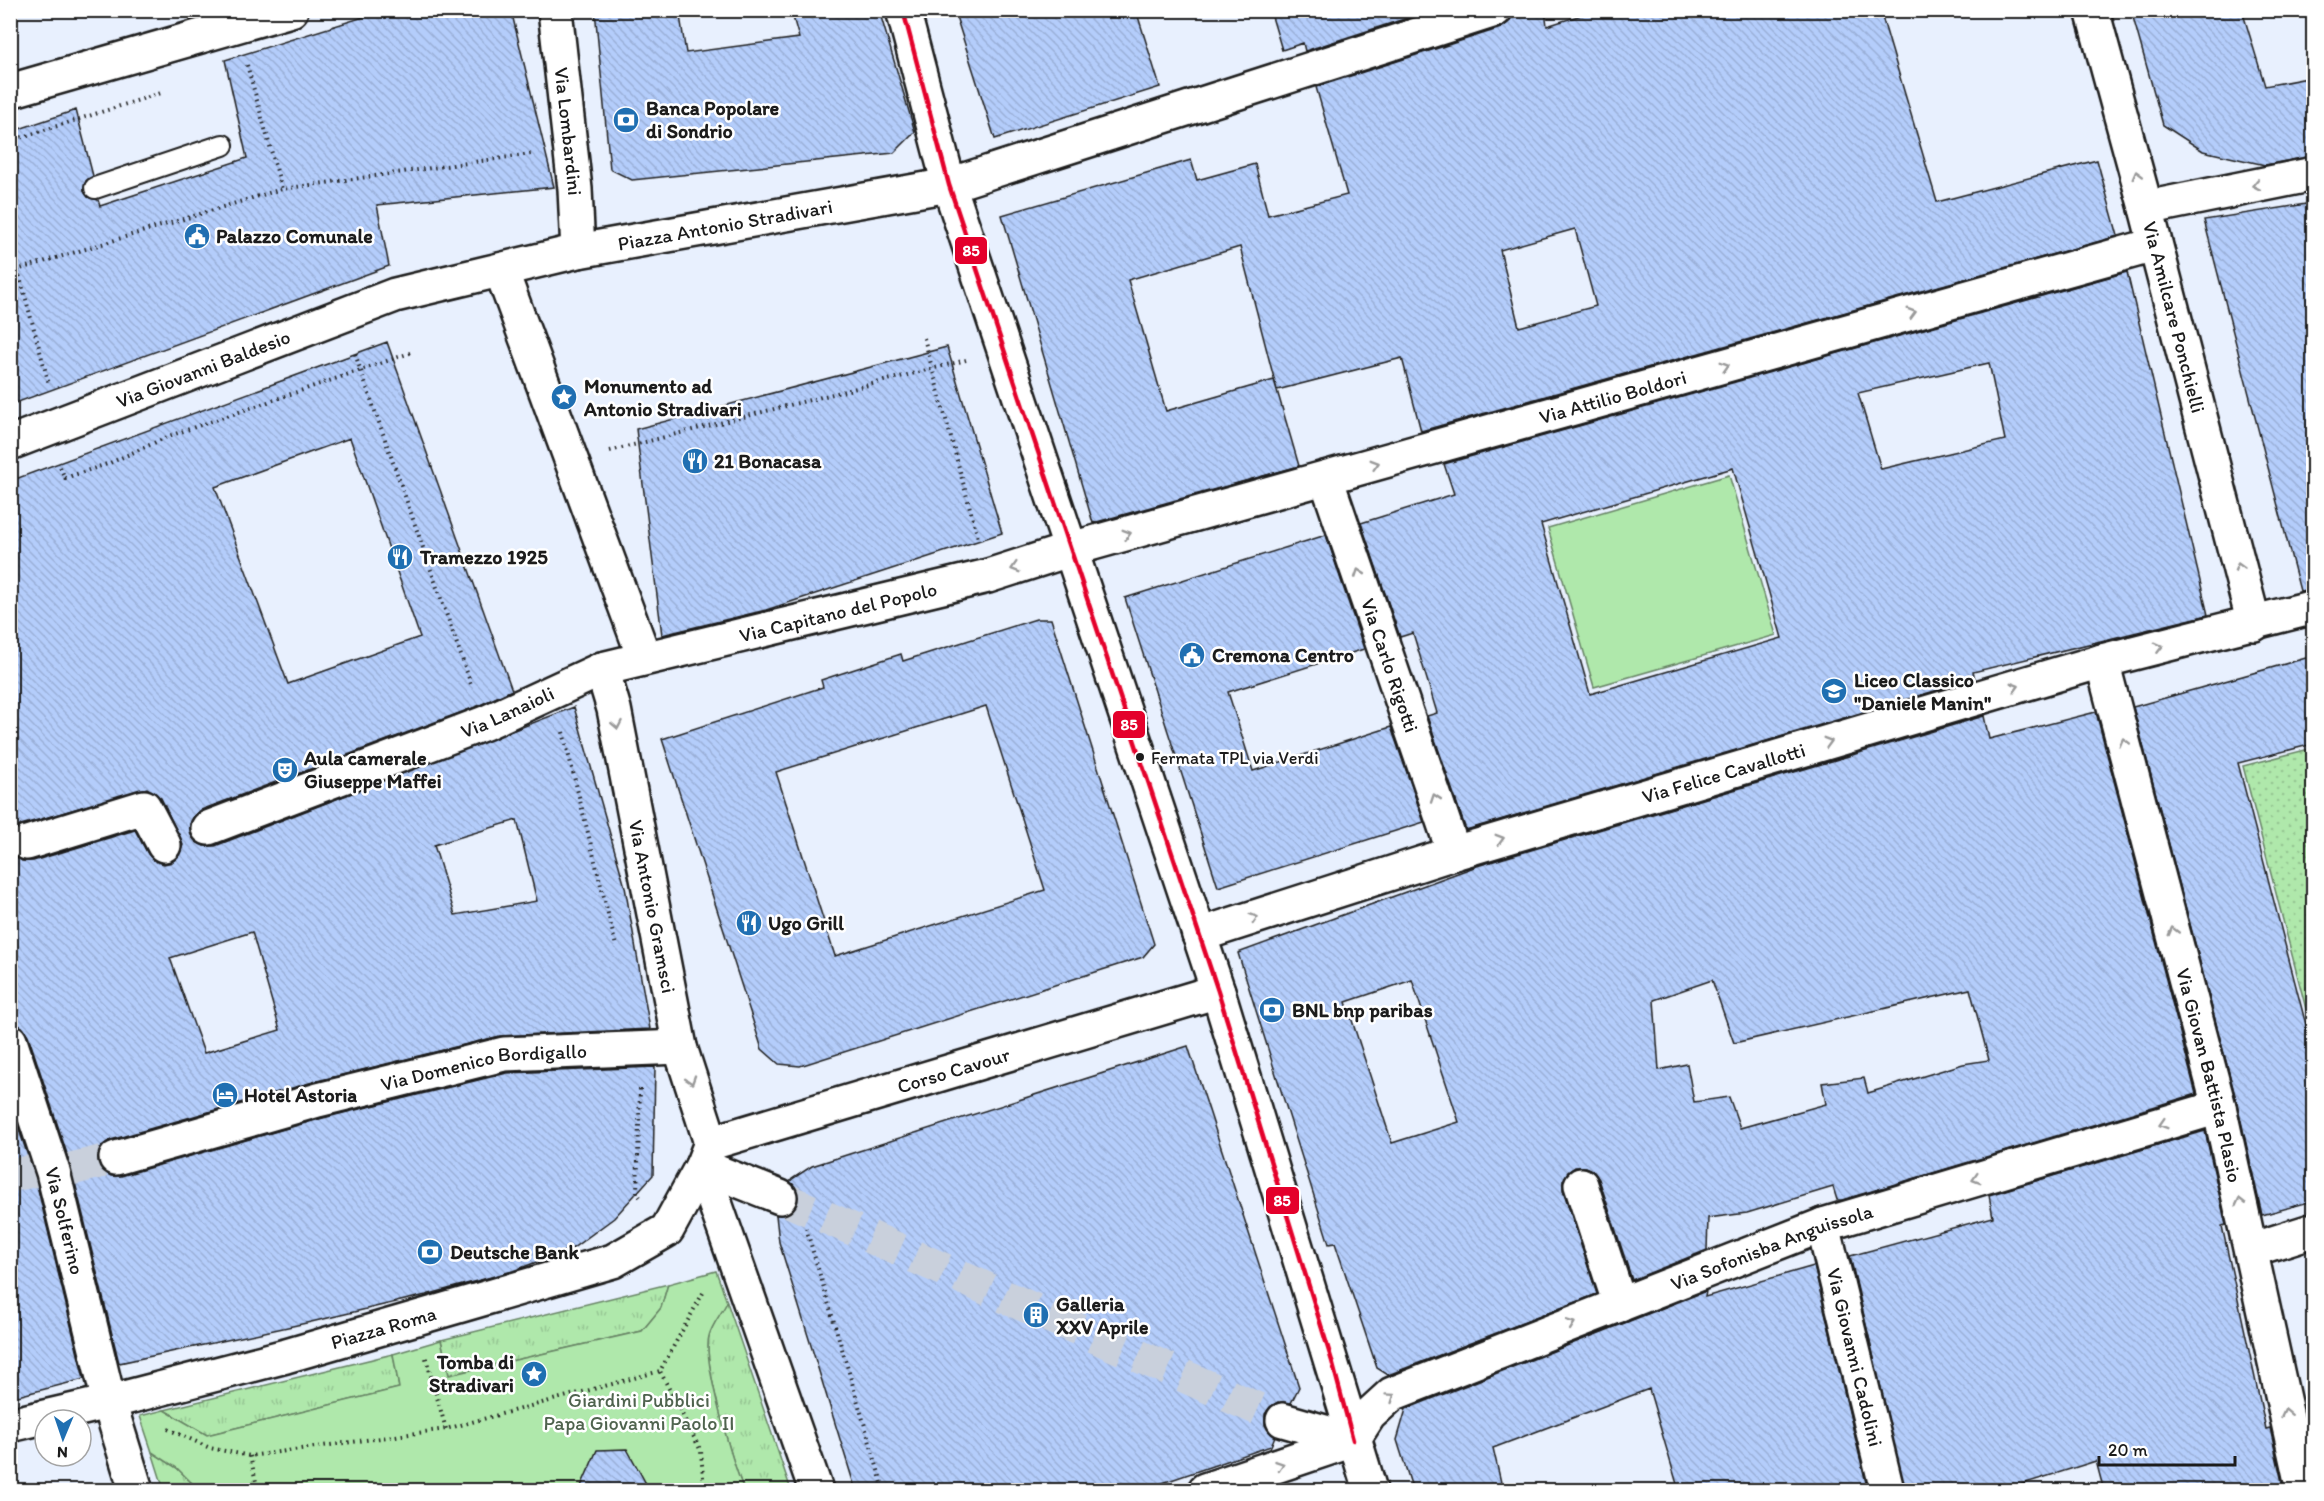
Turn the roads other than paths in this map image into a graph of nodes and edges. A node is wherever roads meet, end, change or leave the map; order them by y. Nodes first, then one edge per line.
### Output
1 (555, 10) edge
2 (903, 10) edge
3 (1495, 10) edge
4 (2092, 10) edge
5 (273, 13) edge
6 (10, 91) edge
7 (223, 145) dead end
8 (2313, 174) edge
9 (949, 185) junction
10 (95, 188) dead end
11 (2146, 208) junction
12 (2154, 245) junction
13 (578, 251) junction
14 (501, 270) junction
15 (395, 296) joint
16 (10, 443) edge
17 (1326, 478) junction
18 (1071, 550) junction
19 (2313, 607) edge
20 (2254, 624) junction
21 (644, 657) junction
22 (2102, 661) junction
23 (602, 669) junction
24 (208, 828) dead end
25 (27, 843) dead end
26 (164, 845) dead end
27 (1454, 853) junction
28 (1198, 935) junction
29 (1218, 990) junction
30 (10, 1041) edge
31 (680, 1047) junction
32 (2219, 1107) junction
33 (707, 1154) junction
34 (116, 1158) tunnel mouth
35 (1581, 1185) dead end
36 (780, 1197) tunnel mouth
37 (1823, 1225) junction
38 (2313, 1230) edge
39 (2251, 1250) junction
40 (1620, 1305) junction
41 (121, 1399) junction
42 (1283, 1420) tunnel mouth
43 (10, 1425) edge
44 (1353, 1440) junction
45 (136, 1491) edge
46 (816, 1491) edge
47 (1205, 1491) edge
48 (1370, 1491) edge
49 (1887, 1491) edge
50 (2303, 1491) edge

1 - 13 street, Via Lombardini
2 - 9 street
3 - 9 street, Piazza Antonio Stradivari
11 -> 4 street, Via Amilcare Ponchielli
5 - 6 street
7 - 10 lane
8 -> 11 street
9 - 13 street, Piazza Antonio Stradivari
9 - 18 street
11 - 12 street, Via Amilcare Ponchielli
17 -> 12 street, Via Attilio Boldori
20 -> 12 street, Via Amilcare Ponchielli
13 - 14 street, Piazza Antonio Stradivari
14 - 15 street, Piazza Antonio Stradivari
14 - 21 street
15 - 16 street, Via Giovanni Baldesio
18 -> 17 street, Via Attilio Boldori
27 -> 17 street, Via Carlo Rigotti
18 -> 21 street, Via Capitano del Popolo
18 - 28 street
19 - 20 street, Via Felice Cavallotti
22 -> 20 street, Via Felice Cavallotti
21 - 23 street, Via Capitano del Popolo
27 -> 22 street, Via Felice Cavallotti
32 -> 22 street, Via Giovan Battista Plasio
23 - 24 street, Via Lanaioli
23 -> 31 street, Via Antonio Gramsci
25 - 26 street
28 -> 27 street, Via Felice Cavallotti
28 - 29 street
29 - 33 street, Corso Cavour
29 - 44 street
30 - 41 street, Via Solferino
31 -> 33 street, Via Antonio Gramsci
31 - 34 street, Via Domenico Bordigallo
32 -> 37 street, Via Sofonisba Anguissola
39 -> 32 street, Via Giovan Battista Plasio
33 - 36 street
33 - 41 street, Piazza Roma
33 - 46 street
35 - 40 street
37 - 40 street, Via Sofonisba Anguissola
37 - 49 street, Via Giovanni Cadolini
38 - 39 street
50 -> 39 street, Via Giovan Battista Plasio
44 -> 40 street, Via Sofonisba Anguissola
41 - 43 street, Piazza Roma
41 - 45 street
42 - 44 street
47 -> 44 street
44 - 48 street

